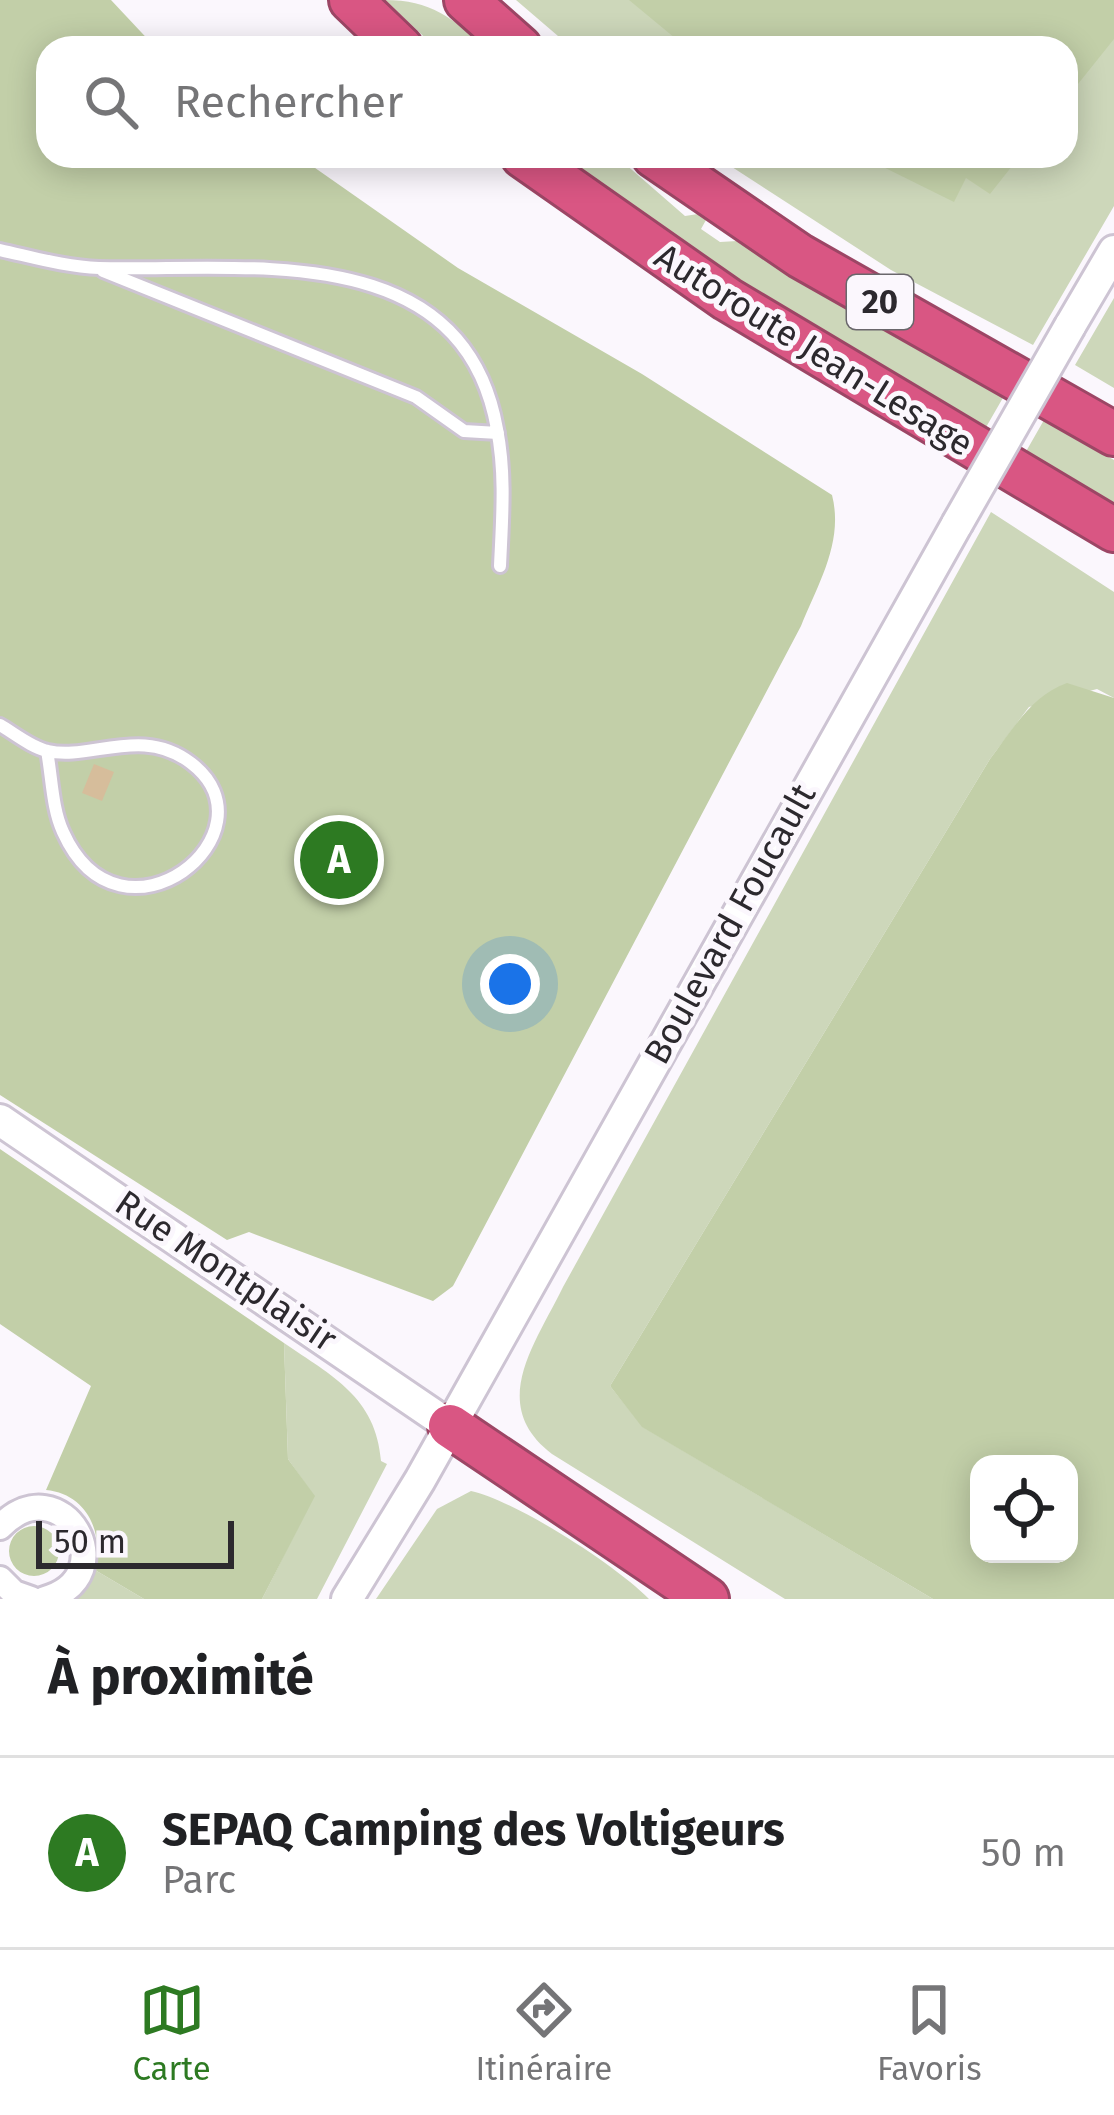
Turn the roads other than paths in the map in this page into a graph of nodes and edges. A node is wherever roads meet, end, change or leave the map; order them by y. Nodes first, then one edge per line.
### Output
1 (351, 0) edge
2 (466, 0) edge
3 (388, 36) edge
4 (506, 36) edge
5 (540, 168) edge
6 (672, 168) edge
7 (0, 250) edge
8 (1114, 251) edge
9 (97, 268) junction
10 (498, 433) junction
11 (1114, 434) edge
12 (1010, 470) junction
13 (1114, 530) edge
14 (1114, 548) edge
15 (500, 566) dead end
16 (0, 725) edge
17 (47, 751) junction
18 (0, 1120) edge
19 (450, 1426) junction
20 (0, 1527) edge
21 (0, 1579) edge
22 (31, 1599) edge
23 (45, 1599) edge
24 (347, 1599) edge
25 (707, 1599) edge

1 - 3 highway
2 - 4 highway
5 - 12 highway, Autoroute Jean-Lesage / 20
6 - 11 highway, Autoroute Jean-Lesage / 20
7 - 9 lane
8 - 19 street, Boulevard Foucault, bridge
9 - 10 lane
9 - 10 lane
10 - 15 lane
12 - 13 highway, Autoroute Jean-Lesage / 20
12 - 14 highway
16 - 17 lane
17 - 17 lane
18 - 19 street, Rue Montplaisir
19 - 24 street, Boulevard Foucault
19 - 25 highway
20 - 23 street
21 - 22 street

